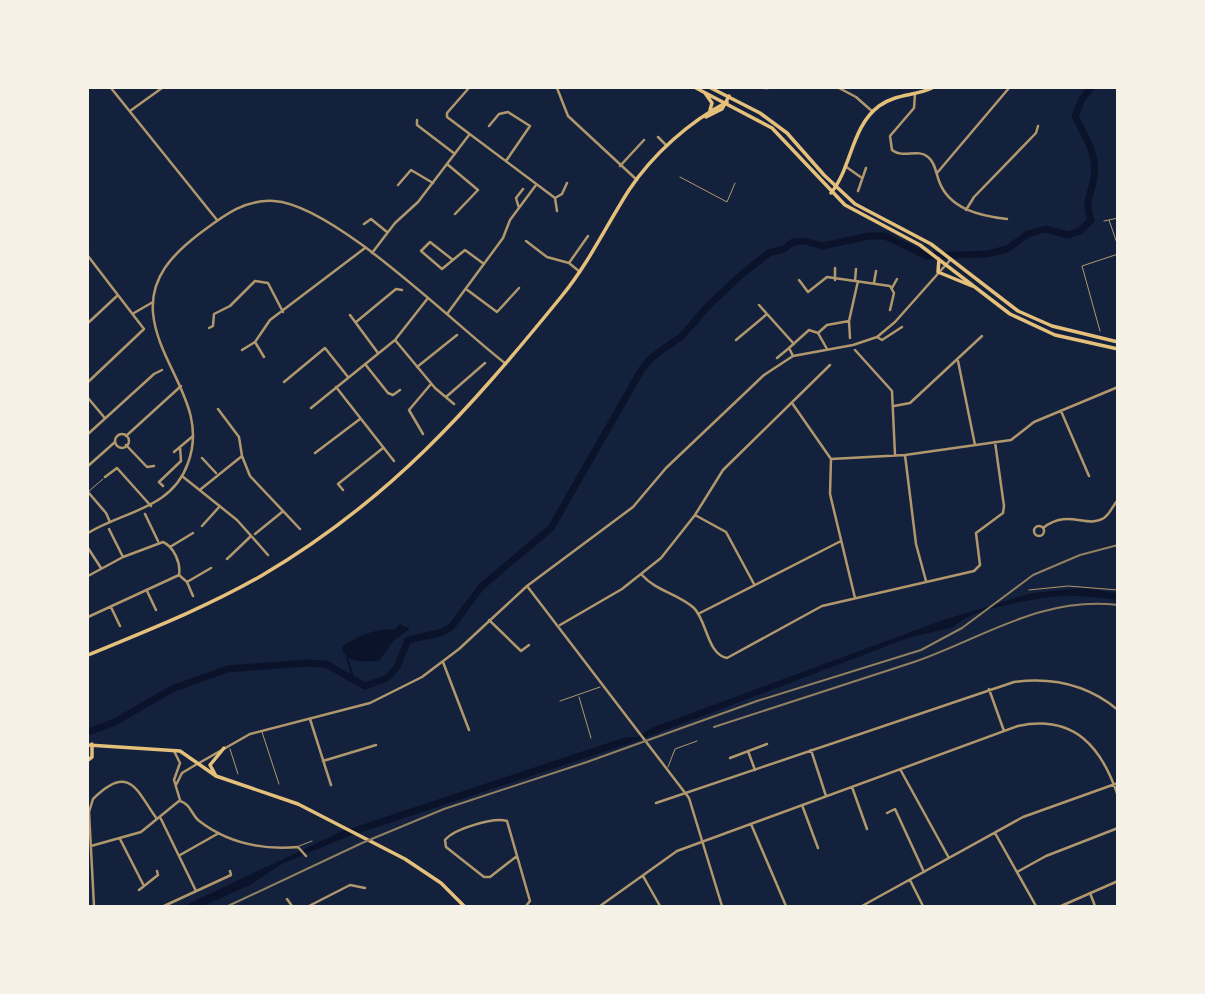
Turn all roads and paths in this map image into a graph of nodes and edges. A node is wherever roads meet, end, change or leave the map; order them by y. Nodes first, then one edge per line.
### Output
1 (111, 88) edge
2 (162, 88) edge
3 (557, 88) edge
4 (696, 88) edge
5 (711, 88) edge
6 (839, 88) edge
7 (932, 88) edge
8 (1009, 88) edge
9 (468, 89) dead end
10 (703, 91) junction
11 (915, 93) junction
12 (729, 96) junction
13 (727, 102) junction
14 (130, 111) junction
15 (873, 112) junction
16 (705, 117) junction
17 (417, 120) dead end
18 (489, 126) dead end
19 (1038, 126) dead end
20 (469, 135) junction
21 (658, 137) dead end
22 (644, 140) dead end
23 (667, 146) junction
24 (454, 153) junction
25 (506, 162) junction
26 (447, 164) junction
27 (620, 166) junction
28 (845, 166) junction
29 (866, 168) dead end
30 (936, 173) junction
31 (680, 177) dead end
32 (862, 178) junction
33 (637, 180) junction
34 (433, 183) junction
35 (567, 183) dead end
36 (735, 183) dead end
37 (398, 185) dead end
38 (536, 186) junction
39 (835, 187) junction
40 (523, 189) dead end
41 (858, 191) dead end
42 (830, 194) junction
43 (555, 198) junction
44 (519, 208) junction
45 (966, 210) junction
46 (557, 211) dead end
47 (455, 214) dead end
48 (1118, 218) edge
49 (1007, 219) dead end
50 (217, 220) junction
51 (1109, 220) junction
52 (1104, 221) dead end
53 (364, 224) dead end
54 (387, 232) junction
55 (588, 236) dead end
56 (526, 241) dead end
57 (1118, 246) edge
58 (365, 248) junction
59 (372, 253) junction
60 (1118, 254) edge
61 (88, 256) edge
62 (939, 258) junction
63 (951, 259) junction
64 (453, 260) junction
65 (569, 263) junction
66 (484, 264) junction
67 (946, 264) junction
68 (835, 268) dead end
69 (856, 269) dead end
70 (876, 271) dead end
71 (580, 272) junction
72 (938, 272) junction
73 (817, 274) dead end
74 (897, 279) dead end
75 (822, 280) junction
76 (835, 280) junction
77 (799, 281) dead end
78 (856, 281) junction
79 (874, 283) junction
80 (974, 286) junction
81 (519, 288) dead end
82 (892, 288) junction
83 (466, 289) junction
84 (402, 290) dead end
85 (118, 295) junction
86 (428, 298) junction
87 (153, 302) junction
88 (220, 302) dead end
89 (759, 305) dead end
90 (224, 309) junction
91 (890, 310) dead end
92 (283, 312) junction
93 (134, 313) junction
94 (446, 314) junction
95 (767, 314) junction
96 (350, 315) dead end
97 (849, 321) junction
98 (356, 322) junction
99 (88, 323) edge
100 (902, 327) dead end
101 (209, 328) dead end
102 (1100, 331) dead end
103 (818, 333) junction
104 (457, 335) dead end
105 (982, 336) dead end
106 (877, 337) junction
107 (850, 338) dead end
108 (395, 340) junction
109 (736, 340) dead end
110 (255, 342) junction
111 (1118, 342) edge
112 (794, 344) junction
113 (789, 348) junction
114 (242, 349) dead end
115 (827, 349) junction
116 (1118, 349) edge
117 (855, 350) dead end
118 (378, 353) junction
119 (793, 356) junction
120 (264, 357) dead end
121 (777, 358) dead end
122 (957, 360) junction
123 (485, 362) dead end
124 (365, 364) junction
125 (506, 364) junction
126 (830, 365) dead end
127 (417, 367) junction
128 (162, 370) dead end
129 (349, 377) junction
130 (88, 382) edge
131 (284, 382) dead end
132 (432, 383) junction
133 (181, 386) junction
134 (336, 387) junction
135 (1118, 387) edge
136 (400, 390) dead end
137 (446, 397) junction
138 (88, 398) edge
139 (791, 403) junction
140 (454, 404) dead end
141 (892, 406) junction
142 (311, 408) dead end
143 (218, 409) dead end
144 (1061, 411) junction
145 (105, 417) junction
146 (361, 418) junction
147 (88, 434) edge
148 (424, 434) dead end
149 (126, 436) junction
150 (193, 436) junction
151 (115, 442) junction
152 (995, 442) junction
153 (975, 445) junction
154 (127, 446) junction
155 (180, 447) junction
156 (383, 448) junction
157 (174, 452) dead end
158 (315, 453) dead end
159 (905, 455) junction
160 (242, 456) junction
161 (895, 456) junction
162 (202, 458) dead end
163 (831, 459) junction
164 (394, 461) dead end
165 (88, 466) edge
166 (154, 466) dead end
167 (217, 474) junction
168 (181, 476) junction
169 (1089, 476) dead end
170 (104, 478) joint
171 (163, 486) dead end
172 (201, 490) junction
173 (343, 490) dead end
174 (88, 492) edge
175 (1118, 500) edge
176 (152, 506) junction
177 (220, 506) junction
178 (283, 512) junction
179 (145, 514) dead end
180 (695, 515) junction
181 (110, 522) junction
182 (202, 526) dead end
183 (1043, 528) dead end
184 (109, 529) dead end
185 (300, 529) dead end
186 (88, 533) edge
187 (193, 533) dead end
188 (255, 534) dead end
189 (251, 536) junction
190 (158, 541) junction
191 (841, 541) junction
192 (170, 547) junction
193 (88, 548) edge
194 (268, 555) dead end
195 (123, 557) junction
196 (227, 559) dead end
197 (101, 568) junction
198 (211, 568) dead end
199 (178, 575) junction
200 (642, 575) junction
201 (88, 576) edge
202 (926, 581) junction
203 (187, 582) junction
204 (754, 584) junction
205 (527, 586) junction
206 (1028, 590) dead end
207 (1118, 590) edge
208 (147, 591) junction
209 (193, 597) dead end
210 (855, 598) junction
211 (111, 607) junction
212 (156, 610) dead end
213 (698, 614) junction
214 (88, 617) edge
215 (489, 620) junction
216 (560, 625) junction
217 (120, 626) dead end
218 (529, 645) dead end
219 (88, 655) edge
220 (443, 662) junction
221 (602, 686) junction
222 (989, 689) junction
223 (578, 695) junction
224 (560, 701) dead end
225 (1118, 710) edge
226 (310, 719) junction
227 (261, 730) junction
228 (469, 730) dead end
229 (1004, 731) junction
230 (592, 738) dead end
231 (697, 741) dead end
232 (90, 744) edge
233 (767, 744) dead end
234 (376, 745) dead end
235 (226, 747) junction
236 (171, 749) junction
237 (811, 750) junction
238 (748, 751) junction
239 (730, 758) dead end
240 (88, 760) edge
241 (323, 761) junction
242 (197, 764) junction
243 (666, 768) junction
244 (900, 769) junction
245 (755, 770) junction
246 (238, 774) dead end
247 (216, 776) junction
248 (279, 784) dead end
249 (1116, 784) edge
250 (331, 785) dead end
251 (852, 787) junction
252 (176, 789) junction
253 (686, 794) junction
254 (826, 796) junction
255 (1118, 796) edge
256 (180, 801) junction
257 (656, 803) dead end
258 (802, 805) junction
259 (887, 813) dead end
260 (157, 817) junction
261 (751, 824) junction
262 (1118, 828) edge
263 (867, 829) dead end
264 (219, 833) junction
265 (995, 833) junction
266 (119, 838) junction
267 (312, 841) dead end
268 (703, 841) junction
269 (91, 846) junction
270 (300, 848) junction
271 (818, 848) dead end
272 (88, 851) edge
273 (180, 856) junction
274 (306, 856) dead end
275 (517, 856) junction
276 (949, 858) junction
277 (158, 871) dead end
278 (230, 871) dead end
279 (924, 872) junction
280 (1017, 872) junction
281 (643, 875) junction
282 (910, 880) junction
283 (1118, 881) edge
284 (144, 886) junction
285 (365, 888) dead end
286 (139, 890) dead end
287 (196, 891) junction
288 (1090, 892) junction
289 (287, 899) dead end
290 (88, 905) edge
291 (1033, 905) edge
292 (94, 906) edge
293 (164, 906) edge
294 (292, 906) edge
295 (309, 906) edge
296 (464, 906) edge
297 (526, 906) edge
298 (600, 906) edge
299 (660, 906) edge
300 (722, 906) edge
301 (786, 906) edge
302 (862, 906) edge
303 (923, 906) edge
304 (1060, 906) edge
305 (1095, 906) edge

1 - 14 street
2 - 14 street
3 - 27 street
4 - 10 main road
5 - 12 main road
6 - 15 street
7 - 11 main road
8 - 30 street
9 - 20 street
10 - 13 main road
10 - 16 main road
11 - 15 main road
11 - 30 street
12 - 13 main road
12 - 39 main road
13 - 16 main road
13 - 42 main road
14 - 50 street
15 - 28 main road
16 - 23 main road
17 - 24 street
18 - 25 street
19 - 45 street
20 - 24 street
20 - 25 street
21 - 23 street
22 - 27 street
23 - 33 main road
24 - 26 street
25 - 38 street
26 - 34 street
26 - 47 street
27 - 33 street
28 - 32 street
28 - 39 main road
29 - 32 street
30 - 45 street
31 - 36 lane
32 - 41 street
33 - 71 main road
34 - 37 street
34 - 54 street
35 - 43 street
38 - 43 street
38 - 44 street
39 - 42 main road
39 - 63 main road
40 - 44 street
42 - 62 main road
43 - 46 street
44 - 66 street
45 - 49 street
48 - 51 lane
50 - 58 street
50 - 87 street
51 - 52 lane
51 - 57 lane
53 - 54 street
54 - 59 street
55 - 65 street
56 - 65 street
58 - 59 street
58 - 92 street
59 - 86 street
60 - 102 lane
61 - 85 street
62 - 67 main road
62 - 72 main road
63 - 67 street
63 - 111 main road
64 - 64 street
64 - 66 street
65 - 71 street
66 - 83 street
67 - 72 street
67 - 80 main road
68 - 76 street
69 - 78 street
70 - 79 street
71 - 125 main road
72 - 80 main road
72 - 106 street
73 - 75 street
74 - 82 street
75 - 76 street
75 - 77 street
76 - 78 street
78 - 79 street
78 - 97 street
79 - 82 street
80 - 116 main road
81 - 83 street
82 - 91 street
83 - 94 street
84 - 98 street
85 - 93 street
85 - 99 street
86 - 94 street
86 - 108 street
87 - 93 street
87 - 133 street
88 - 90 street
89 - 95 street
90 - 92 street
90 - 101 street
92 - 110 street
93 - 130 street
94 - 125 street
95 - 109 street
95 - 112 street
96 - 98 street
97 - 103 street
97 - 107 street
98 - 118 street
100 - 106 street
103 - 112 street
103 - 115 street
104 - 127 street
105 - 122 street
106 - 115 street
108 - 118 street
108 - 127 street
110 - 114 street
110 - 120 street
112 - 113 street
113 - 119 street
113 - 121 street
115 - 119 street
117 - 141 street
118 - 124 street
119 - 205 street
122 - 141 street
122 - 153 street
123 - 137 street
124 - 129 street
124 - 136 street
125 - 219 main road
126 - 139 street
127 - 132 street
128 - 145 street
129 - 131 street
129 - 134 street
132 - 137 street
132 - 148 street
133 - 149 street
133 - 150 street
134 - 142 street
134 - 146 street
135 - 144 street
137 - 140 street
138 - 145 street
139 - 163 street
139 - 180 street
141 - 161 street
143 - 160 street
144 - 152 street
144 - 169 street
145 - 147 street
146 - 156 street
146 - 158 street
149 - 151 street
149 - 154 street
150 - 155 street
150 - 168 street
151 - 154 street
151 - 165 street
152 - 153 street
152 - 202 street
153 - 159 street
154 - 166 street
155 - 157 street
155 - 171 street
156 - 164 street
156 - 173 street
159 - 161 street
159 - 202 street
160 - 167 street
160 - 178 street
161 - 163 street
162 - 167 street
163 - 191 street
167 - 172 street
168 - 172 street
168 - 176 street
170 - 174 lane
170 - 176 street
172 - 177 street
174 - 181 street
175 - 183 street
176 - 181 street
177 - 182 street
177 - 189 street
178 - 185 street
178 - 188 street
179 - 190 street
180 - 200 street
180 - 204 street
181 - 186 street
184 - 195 street
187 - 192 street
189 - 194 street
189 - 196 street
190 - 192 street
190 - 195 street
191 - 204 street
191 - 210 street
192 - 199 street
193 - 197 street
195 - 197 street
197 - 201 street
198 - 203 street
199 - 203 street
199 - 208 street
200 - 213 street
200 - 216 street
202 - 210 street
203 - 209 street
204 - 213 street
205 - 215 street
205 - 216 street
206 - 207 lane
208 - 211 street
208 - 212 street
210 - 213 street
211 - 214 street
211 - 217 street
215 - 218 street
215 - 220 street
216 - 221 street
220 - 226 street
220 - 228 street
221 - 223 lane
221 - 243 street
222 - 225 street
222 - 229 street
222 - 237 street
223 - 224 lane
223 - 230 lane
226 - 227 street
226 - 241 street
227 - 235 street
227 - 248 lane
229 - 244 street
229 - 249 street
231 - 243 lane
232 - 236 main road
232 - 240 main road
233 - 238 street
234 - 241 street
235 - 242 street
235 - 246 lane
235 - 247 main road
236 - 242 main road
236 - 252 street
237 - 245 street
237 - 254 street
238 - 239 street
238 - 245 street
241 - 250 street
242 - 247 main road
242 - 252 street
243 - 253 street
244 - 251 street
244 - 276 street
245 - 253 street
247 - 296 main road
249 - 255 street
249 - 265 street
251 - 254 street
251 - 263 street
252 - 256 street
253 - 257 street
253 - 268 street
254 - 258 street
256 - 260 street
256 - 264 street
258 - 261 street
258 - 271 street
259 - 279 street
260 - 266 street
260 - 269 street
260 - 273 street
261 - 268 street
261 - 301 street
262 - 280 street
264 - 270 street
264 - 273 street
265 - 276 street
265 - 280 street
266 - 269 street
266 - 284 street
267 - 270 lane
268 - 281 street
268 - 300 street
269 - 272 street
270 - 274 street
272 - 292 street
273 - 287 street
275 - 275 street
275 - 297 street
276 - 279 street
277 - 284 street
278 - 287 street
279 - 282 street
280 - 291 street
281 - 298 street
281 - 299 street
282 - 302 street
282 - 303 street
283 - 288 street
284 - 286 street
285 - 295 street
287 - 293 street
288 - 304 street
288 - 305 street
289 - 294 street
290 - 292 street

